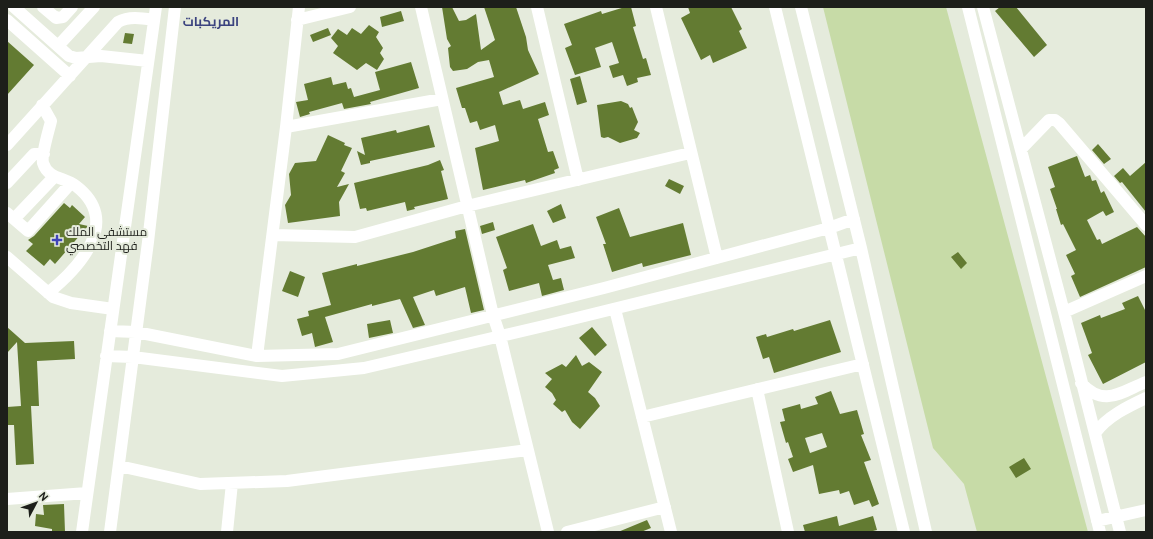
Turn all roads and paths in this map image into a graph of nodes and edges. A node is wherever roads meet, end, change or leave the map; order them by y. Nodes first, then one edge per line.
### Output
1 (43, 7) edge
2 (72, 7) edge
3 (94, 7) edge
4 (156, 7) edge
5 (175, 7) edge
6 (299, 7) edge
7 (350, 7) edge
8 (421, 7) edge
9 (656, 7) edge
10 (775, 7) edge
11 (801, 7) edge
12 (968, 7) edge
13 (983, 7) edge
14 (17, 8) edge
15 (540, 8) edge
16 (7, 20) edge
17 (154, 20) junction
18 (297, 20) junction
19 (58, 46) junction
20 (86, 58) junction
21 (148, 61) junction
22 (70, 76) junction
23 (442, 99) junction
24 (42, 105) junction
25 (286, 127) junction
26 (7, 145) edge
27 (1021, 149) junction
28 (690, 153) junction
29 (44, 154) junction
30 (54, 177) junction
31 (578, 180) junction
32 (7, 183) edge
33 (70, 183) junction
34 (467, 206) junction
35 (10, 216) edge
36 (854, 219) junction
37 (1146, 225) edge
38 (829, 228) junction
39 (273, 234) junction
40 (862, 248) junction
41 (836, 255) junction
42 (7, 257) edge
43 (717, 258) junction
44 (1146, 276) edge
45 (48, 293) junction
46 (113, 308) junction
47 (615, 309) junction
48 (1064, 312) junction
49 (493, 315) junction
50 (110, 331) junction
51 (136, 332) junction
52 (500, 336) junction
53 (106, 356) junction
54 (256, 356) junction
55 (133, 357) junction
56 (863, 364) junction
57 (1081, 382) junction
58 (1146, 382) edge
59 (757, 389) junction
60 (1146, 398) edge
61 (642, 417) junction
62 (1095, 433) junction
63 (528, 450) junction
64 (119, 466) junction
65 (232, 483) junction
66 (87, 493) junction
67 (7, 498) edge
68 (666, 507) junction
69 (1146, 510) edge
70 (1116, 516) junction
71 (1098, 526) edge
72 (82, 532) edge
73 (110, 532) edge
74 (227, 532) edge
75 (548, 532) edge
76 (567, 532) edge
77 (671, 532) edge
78 (788, 532) edge
79 (904, 532) edge
80 (926, 532) edge
81 (1120, 532) edge

1 - 2 street
3 - 19 street
4 - 17 street
5 - 51 street
6 - 18 street
7 - 18 street
8 - 23 street
9 - 28 street
10 - 38 street
11 - 36 street
12 - 71 street
13 - 27 street
14 - 19 street
15 - 31 street
16 - 22 street
17 - 20 street
17 - 21 street
18 - 25 street
19 - 20 street
20 - 21 street
20 - 22 street
21 - 46 street
22 - 24 street
23 - 25 street
23 - 34 street
24 - 26 street
24 - 29 street
25 - 39 street
27 - 37 street
27 - 48 street
28 - 31 street
28 - 43 street
29 - 30 street
29 - 32 street
30 - 33 street
30 - 35 street
31 - 34 street
33 - 35 street
33 - 45 street
34 - 39 street
34 - 49 street
36 - 38 street
36 - 40 street
38 - 41 street
38 - 43 street
39 - 54 street
40 - 41 street
40 - 80 street
41 - 47 street
41 - 56 street
42 - 45 street
43 - 49 street
44 - 48 street
45 - 46 street
46 - 50 street
47 - 52 street
47 - 61 street
48 - 57 street
49 - 52 street
49 - 54 street
50 - 51 street
50 - 53 street
51 - 54 street
51 - 55 street
52 - 55 street
52 - 63 street
53 - 55 street
53 - 66 street
55 - 64 street
56 - 59 street
56 - 79 street
57 - 58 street
57 - 62 street
59 - 61 street
59 - 78 street
60 - 62 street
61 - 68 street
62 - 70 street
63 - 65 street
63 - 75 street
64 - 65 street
64 - 73 street
65 - 74 street
66 - 67 street
66 - 72 street
68 - 76 street
68 - 77 street
69 - 70 street
70 - 71 street
70 - 81 street

